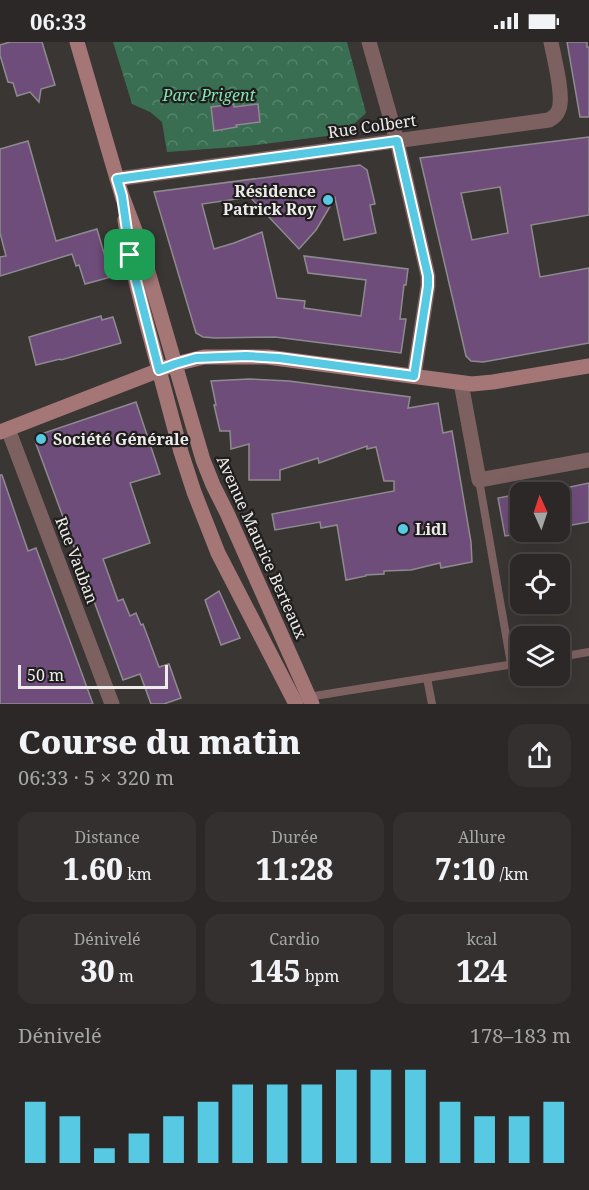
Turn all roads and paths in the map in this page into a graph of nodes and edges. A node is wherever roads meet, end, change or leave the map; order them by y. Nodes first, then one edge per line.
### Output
1 (77, 42) edge
2 (369, 42) edge
3 (551, 42) edge
4 (397, 141) junction
5 (117, 179) junction
6 (122, 196) junction
7 (175, 364) junction
8 (589, 366) edge
9 (159, 370) junction
10 (414, 376) junction
11 (461, 383) junction
12 (4, 431) edge
13 (589, 459) edge
14 (479, 480) junction
15 (510, 634) edge
16 (589, 652) edge
17 (570, 655) edge
18 (510, 665) edge
19 (427, 678) junction
20 (303, 701) edge
21 (112, 704) edge
22 (432, 704) edge

1 - 5 street, Avenue Maurice Berteaux
2 - 4 street
3 - 4 street, Rue Colbert
4 - 5 street, Rue Colbert
4 - 10 street
5 - 6 street, Avenue Maurice Berteaux
6 - 7 street, Avenue Maurice Berteaux
6 - 9 street, Avenue Maurice Berteaux
7 - 9 street
7 - 10 street
7 - 20 street, Avenue Maurice Berteaux
8 - 11 street
9 - 12 street
9 - 20 street, Avenue Maurice Berteaux
10 - 11 street
11 - 14 street
12 - 21 street, Rue Vauban
13 - 14 street
14 - 15 lane
16 - 17 lane
18 - 19 lane
19 - 20 lane
19 - 22 lane

